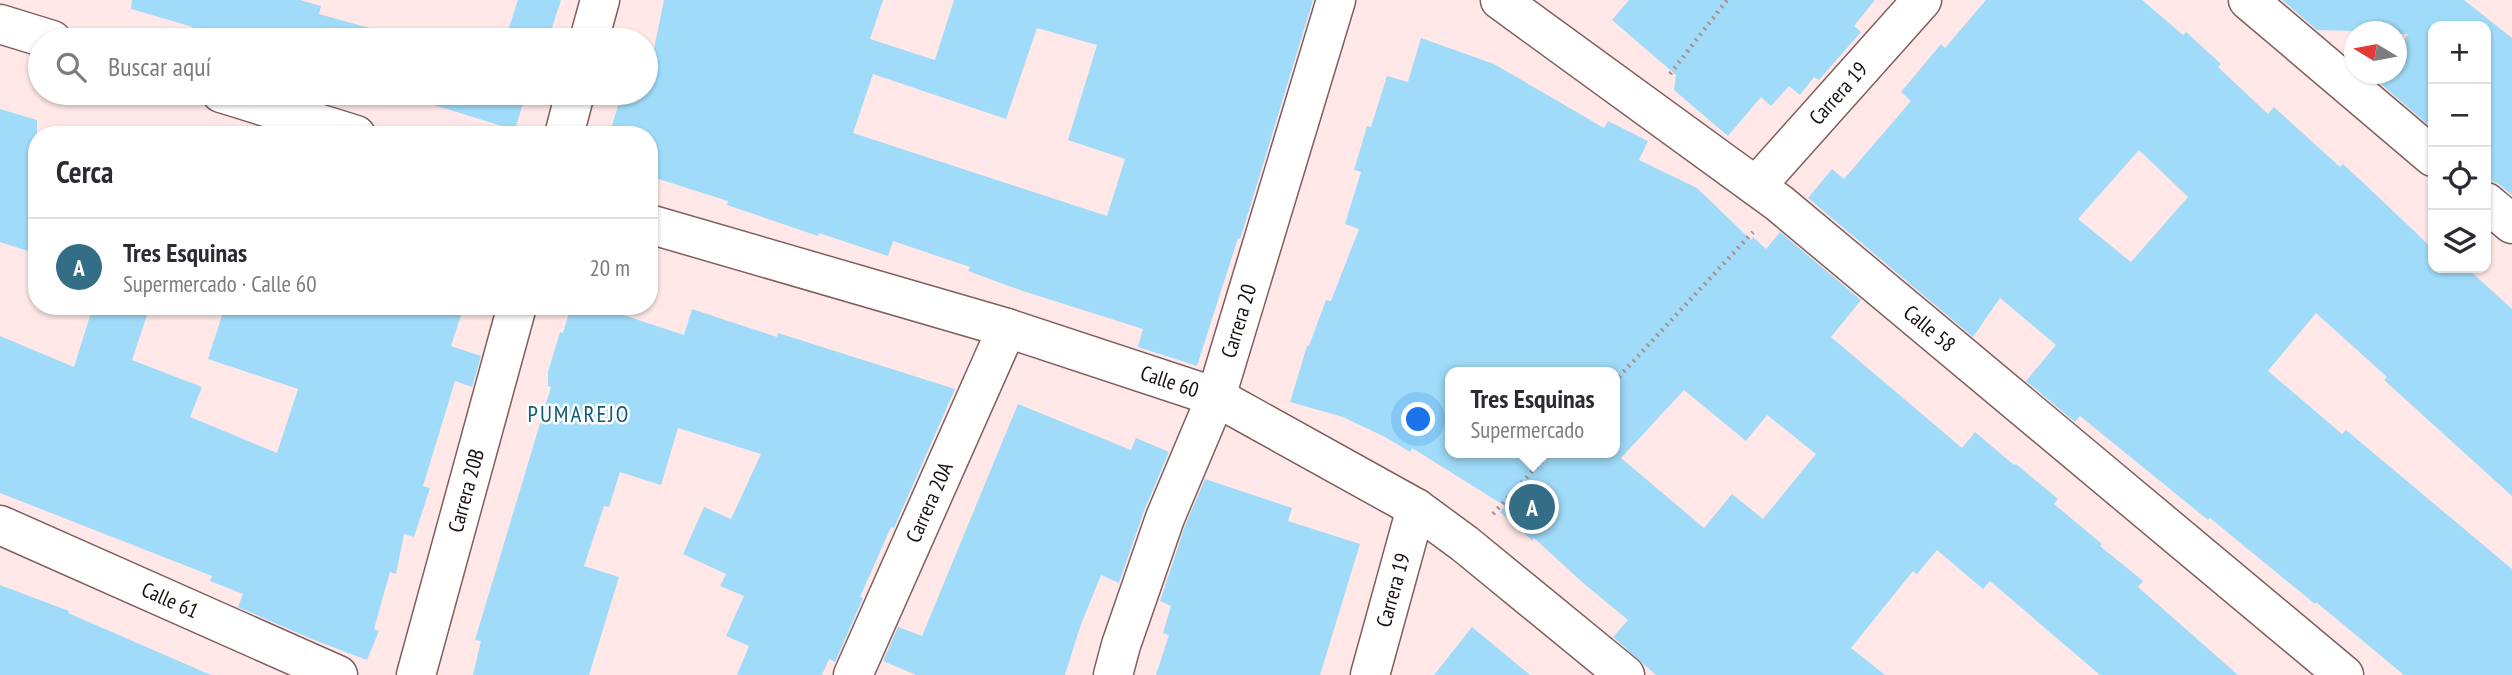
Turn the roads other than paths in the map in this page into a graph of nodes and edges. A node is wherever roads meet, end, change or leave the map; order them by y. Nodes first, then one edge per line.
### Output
1 (600, 0) edge
2 (1336, 0) edge
3 (1500, 0) edge
4 (1922, 0) edge
5 (2248, 0) edge
6 (0, 24) edge
7 (592, 28) edge
8 (28, 33) edge
9 (260, 105) edge
10 (572, 105) edge
11 (327, 126) edge
12 (566, 126) edge
13 (2428, 153) edge
14 (1768, 195) junction
15 (2491, 206) edge
16 (2512, 224) edge
17 (658, 227) edge
18 (515, 315) edge
19 (1007, 328) junction
20 (1216, 397) junction
21 (1416, 508) junction
22 (0, 526) edge
23 (338, 675) edge
24 (416, 675) edge
25 (853, 675) edge
26 (1113, 675) edge
27 (1370, 675) edge
28 (1625, 675) edge
29 (2344, 675) edge

1 - 7 street
2 - 20 street, Carrera 20
3 - 14 street, Calle 58
4 - 14 street, Carrera 19
5 - 13 street
6 - 8 street
9 - 11 street
10 - 12 street
14 - 29 street, Calle 58
15 - 16 street
17 - 19 street, Calle 60
18 - 24 street, Carrera 20B
19 - 20 street, Calle 60
19 - 25 street, Carrera 20A
20 - 21 street, Calle 60
20 - 26 street, Carrera 20
21 - 27 street, Carrera 19
21 - 28 street, Calle 60
22 - 23 street, Calle 61

